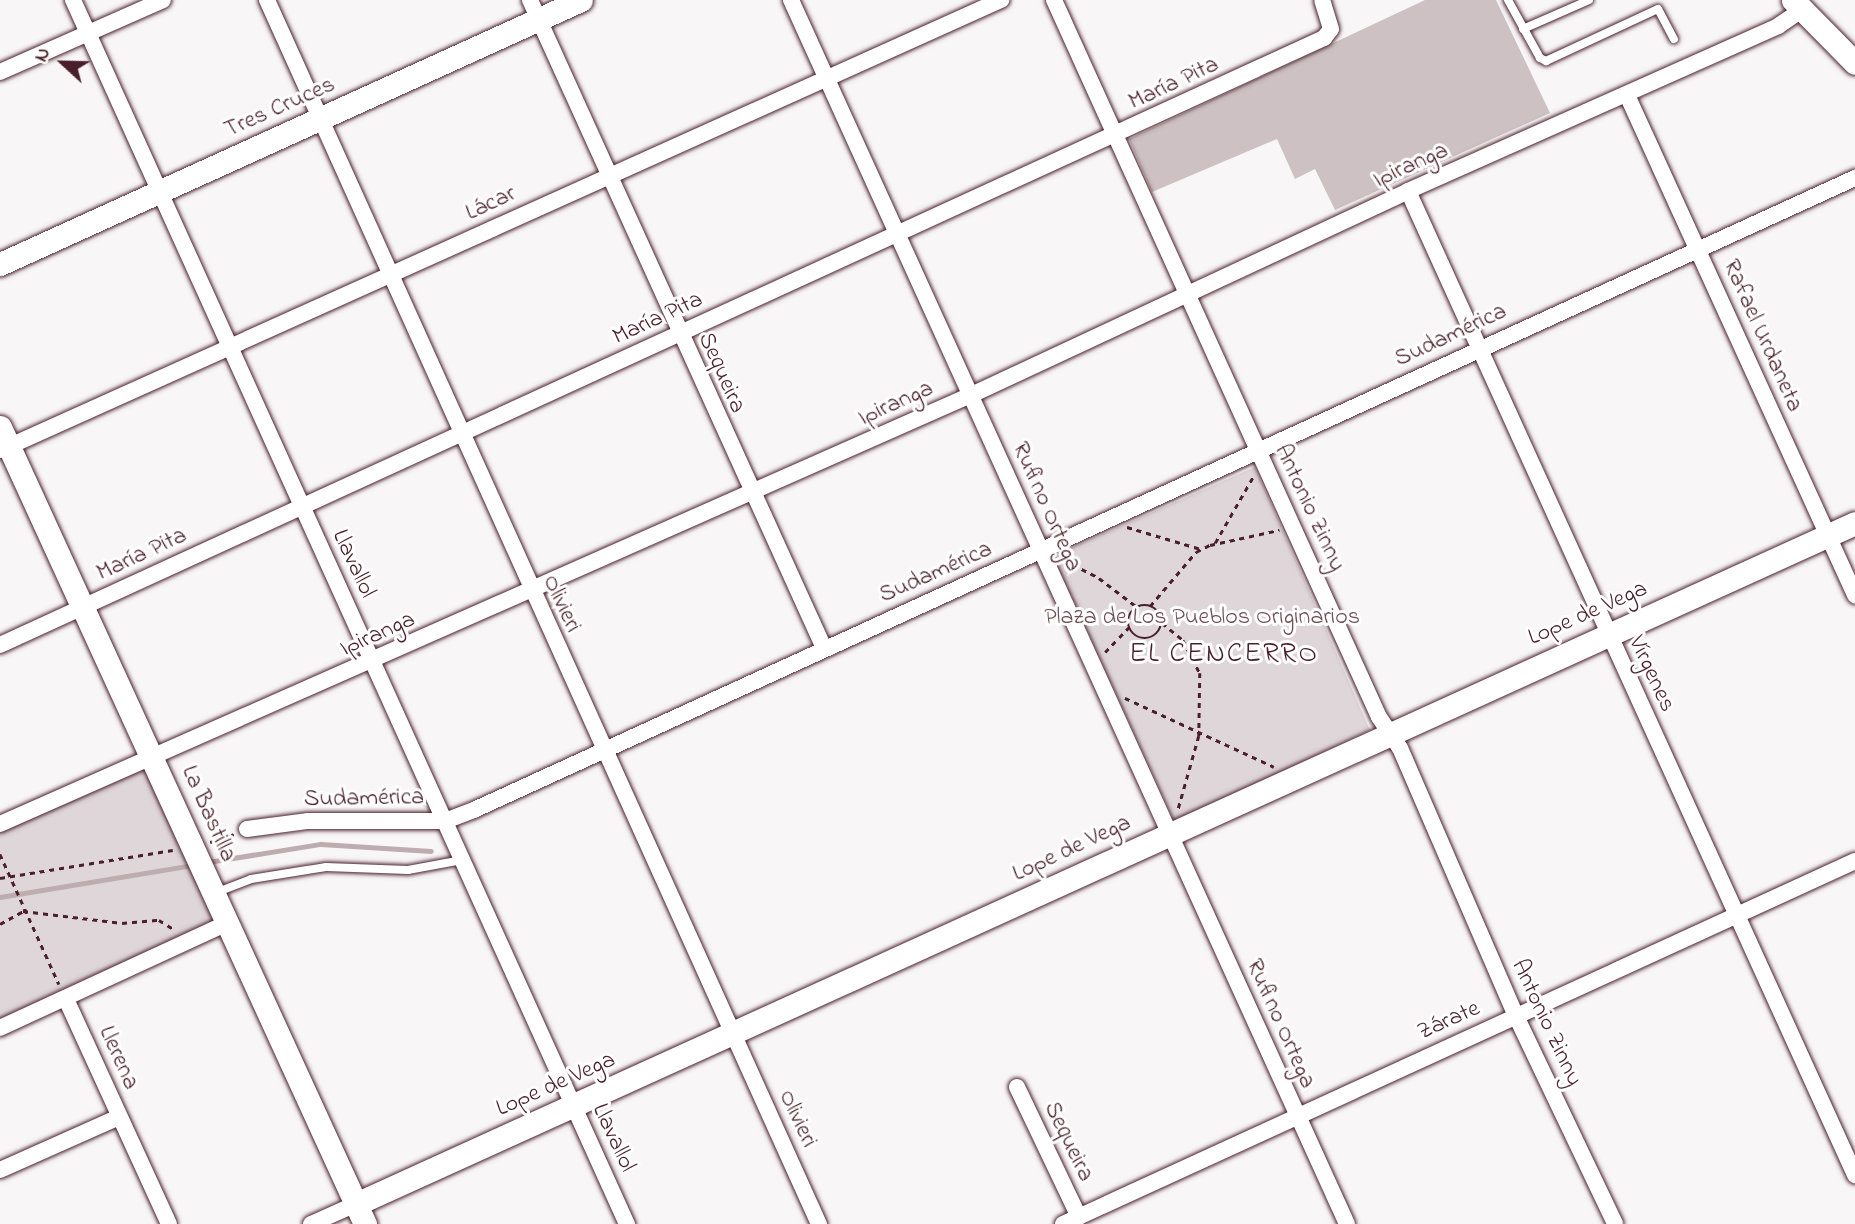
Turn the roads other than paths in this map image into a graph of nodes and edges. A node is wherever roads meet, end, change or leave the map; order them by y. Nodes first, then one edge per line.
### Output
1 (73, 0) edge
2 (163, 0) edge
3 (267, 0) edge
4 (581, 0) edge
5 (791, 0) edge
6 (1001, 0) edge
7 (1054, 0) edge
8 (1322, 0) edge
9 (1508, 0) edge
10 (1589, 0) edge
11 (1654, 0) edge
12 (1798, 5) edge
13 (1658, 9) junction
14 (534, 10) edge
15 (1523, 29) junction
16 (88, 33) junction
17 (1674, 39) dead end
18 (1855, 63) edge
19 (0, 72) edge
20 (826, 82) junction
21 (1627, 95) junction
22 (320, 119) junction
23 (1115, 136) junction
24 (608, 176) junction
25 (1855, 178) edge
26 (1408, 191) junction
27 (160, 192) junction
28 (897, 235) junction
29 (1698, 250) junction
30 (0, 264) edge
31 (388, 276) junction
32 (1186, 295) junction
33 (678, 334) junction
34 (232, 348) junction
35 (1477, 348) junction
36 (971, 395) junction
37 (460, 435) junction
38 (3, 441) edge
39 (1261, 458) junction
40 (751, 494) junction
41 (301, 507) junction
42 (1855, 523) edge
43 (1828, 535) junction
44 (1041, 550) junction
45 (530, 592) junction
46 (1855, 595) edge
47 (84, 606) junction
48 (1607, 634) junction
49 (0, 645) edge
50 (824, 648) junction
51 (373, 663) junction
52 (1389, 732) junction
53 (603, 749) junction
54 (154, 759) junction
55 (445, 821) junction
56 (0, 824) edge
57 (247, 829) road end
58 (1169, 833) junction
59 (462, 860) junction
60 (1855, 861) edge
61 (203, 867) junction
62 (1736, 915) junction
63 (229, 922) junction
64 (66, 999) junction
65 (1516, 1016) junction
66 (0, 1028) edge
67 (733, 1034) junction
68 (1017, 1087) dead end
69 (573, 1107) junction
70 (1297, 1115) junction
71 (119, 1117) junction
72 (0, 1170) edge
73 (1855, 1175) edge
74 (360, 1214) edge
75 (1079, 1217) junction
76 (169, 1224) edge
77 (311, 1224) edge
78 (627, 1224) edge
79 (819, 1224) edge
80 (1063, 1224) edge
81 (1347, 1224) edge
82 (1615, 1224) edge

1 - 16 street, Llavallol
2 - 16 street
3 - 22 street, Olivieri
4 - 14 street, Tres Cruces
5 - 20 street, Rufino Ortega
6 - 20 street, Lácar
7 - 23 street, Antonio Zinny
8 - 23 street, María Pita
9 - 15 lane
10 - 15 lane
11 - 13 lane
12 - 18 street
12 - 21 street, Ipiranga
13 - 15 lane
13 - 17 lane
14 - 22 street, Tres Cruces
14 - 24 street, Sequeira
16 - 19 street
16 - 27 street, Llavallol
20 - 24 street, Lácar
20 - 28 street, Rufino Ortega
21 - 26 street, Ipiranga
21 - 29 street, Rafael Urdaneta
22 - 27 street, Tres Cruces
22 - 31 street, Olivieri
23 - 28 street, María Pita
23 - 32 street, Antonio Zinny
24 - 31 street, Lácar
24 - 33 street, Sequeira
25 - 29 street, Sudamérica
26 - 32 street, Ipiranga
26 - 35 street, Vírgenes
27 - 30 street, Tres Cruces
27 - 34 street, Llavallol
28 - 33 street, María Pita
28 - 36 street, Rufino Ortega
29 - 35 street, Sudamérica
29 - 43 street, Rafael Urdaneta
31 - 34 street, Lácar
31 - 37 street, Olivieri
32 - 36 street, Ipiranga
32 - 39 street, Antonio Zinny
33 - 37 street, María Pita
33 - 40 street, Sequeira
34 - 38 street, Lácar
34 - 41 street, Llavallol
35 - 39 street, Sudamérica
35 - 48 street, Vírgenes
36 - 40 street, Ipiranga
36 - 44 street, Rufino Ortega
37 - 41 street, María Pita
37 - 45 street, Olivieri
38 - 47 street, La Bastilla
39 - 44 street, Sudamérica
39 - 52 street, Antonio Zinny
40 - 45 street, Ipiranga
40 - 50 street, Sequeira
41 - 47 street, María Pita
41 - 51 street, Llavallol
42 - 43 street, Lope de Vega
43 - 46 street, Rafael Urdaneta
43 - 48 street, Lope de Vega
44 - 50 street, Sudamérica
44 - 58 street, Rufino Ortega
45 - 51 street, Ipiranga
45 - 53 street, Olivieri
47 - 49 street, María Pita
47 - 54 street, La Bastilla
48 - 52 street, Lope de Vega
48 - 62 street, Vírgenes
50 - 53 street, Sudamérica
51 - 54 street, Ipiranga
51 - 55 street, Llavallol
52 - 58 street, Lope de Vega
52 - 65 street, Antonio Zinny
53 - 55 street, Sudamérica
53 - 67 street, Olivieri
54 - 56 street, Ipiranga
54 - 61 street, La Bastilla
55 - 57 street, Sudamérica
55 - 59 street, Llavallol
58 - 67 street, Lope de Vega
58 - 70 street, Rufino Ortega
59 - 61 lane
59 - 69 street, Llavallol
60 - 62 street, Zárate
61 - 63 street, La Bastilla
62 - 65 street, Zárate
62 - 73 street, Vírgenes
63 - 64 street
63 - 74 street, La Bastilla
64 - 66 street
64 - 71 street, Llerena
65 - 70 street, Zárate
65 - 82 street, Antonio Zinny
67 - 69 street, Lope de Vega
67 - 79 street, Olivieri
68 - 75 street, Sequeira
69 - 74 street, Lope de Vega
69 - 78 street, Llavallol
70 - 75 street, Zárate
70 - 81 street, Rufino Ortega
71 - 72 street
71 - 76 street, Llerena
74 - 77 street, Lope de Vega
75 - 80 street, Zárate

